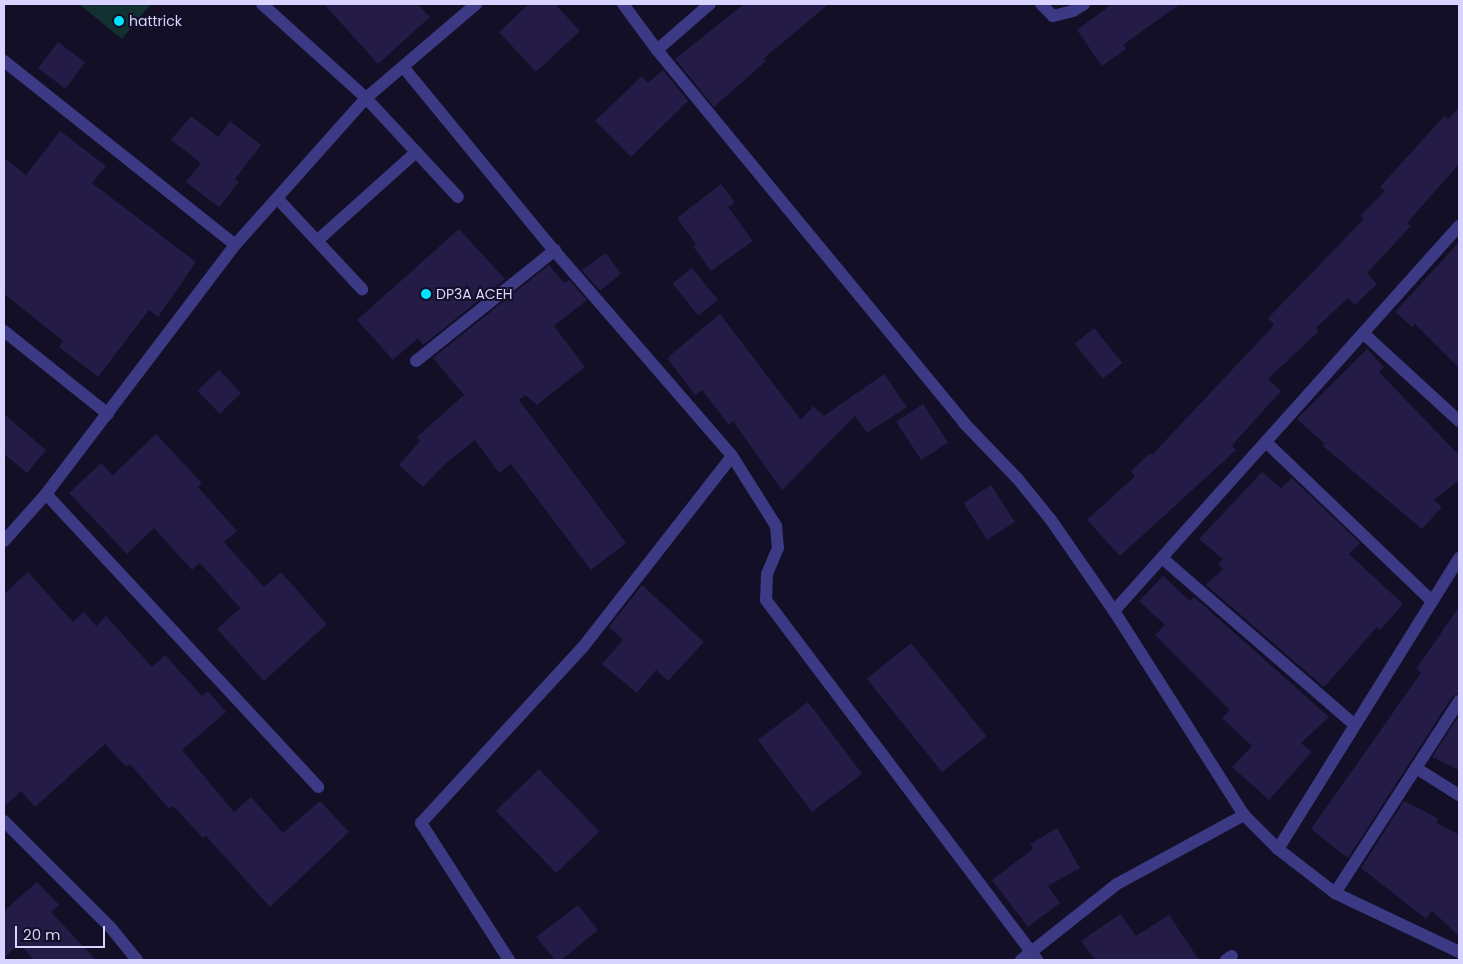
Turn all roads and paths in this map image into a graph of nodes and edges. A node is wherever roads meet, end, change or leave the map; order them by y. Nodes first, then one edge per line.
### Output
1 (262, 4) edge
2 (476, 4) edge
3 (624, 4) edge
4 (710, 4) edge
5 (1041, 4) edge
6 (1084, 4) edge
7 (657, 50) junction
8 (4, 61) edge
9 (404, 68) junction
10 (366, 98) junction
11 (416, 152) junction
12 (458, 197) dead end
13 (277, 198) junction
14 (1459, 226) edge
15 (318, 240) junction
16 (235, 245) junction
17 (555, 250) junction
18 (362, 289) dead end
19 (4, 332) edge
20 (1363, 333) junction
21 (416, 361) dead end
22 (108, 414) junction
23 (1459, 421) edge
24 (1266, 442) junction
25 (732, 456) junction
26 (46, 494) junction
27 (4, 541) edge
28 (1162, 558) junction
29 (1459, 558) edge
30 (1432, 601) junction
31 (1114, 611) junction
32 (1459, 701) edge
33 (1355, 725) junction
34 (1416, 768) junction
35 (318, 787) dead end
36 (1459, 795) edge
37 (1244, 815) junction
38 (4, 821) edge
39 (1278, 849) junction
40 (1335, 893) junction
41 (1459, 952) edge
42 (1030, 957) edge
43 (137, 960) edge
44 (509, 960) edge

1 - 10 street
2 - 9 street
3 - 7 street
4 - 7 street
5 - 6 street
7 - 31 street
8 - 16 street
9 - 10 street
9 - 17 street
10 - 11 street
10 - 13 street
11 - 12 street
11 - 15 street
13 - 15 street
13 - 16 street
14 - 20 street
15 - 18 street
16 - 22 street
17 - 21 street
17 - 25 street
19 - 22 street
20 - 23 street
20 - 24 street
22 - 26 street
24 - 28 street
24 - 30 street
25 - 42 street
25 - 44 street
26 - 27 street
26 - 35 street
28 - 31 street
28 - 33 street
29 - 30 street
30 - 33 street
31 - 37 street
32 - 34 street
33 - 39 street
34 - 36 street
34 - 40 street
37 - 39 street
37 - 42 street
38 - 43 street
39 - 40 street
40 - 41 street

